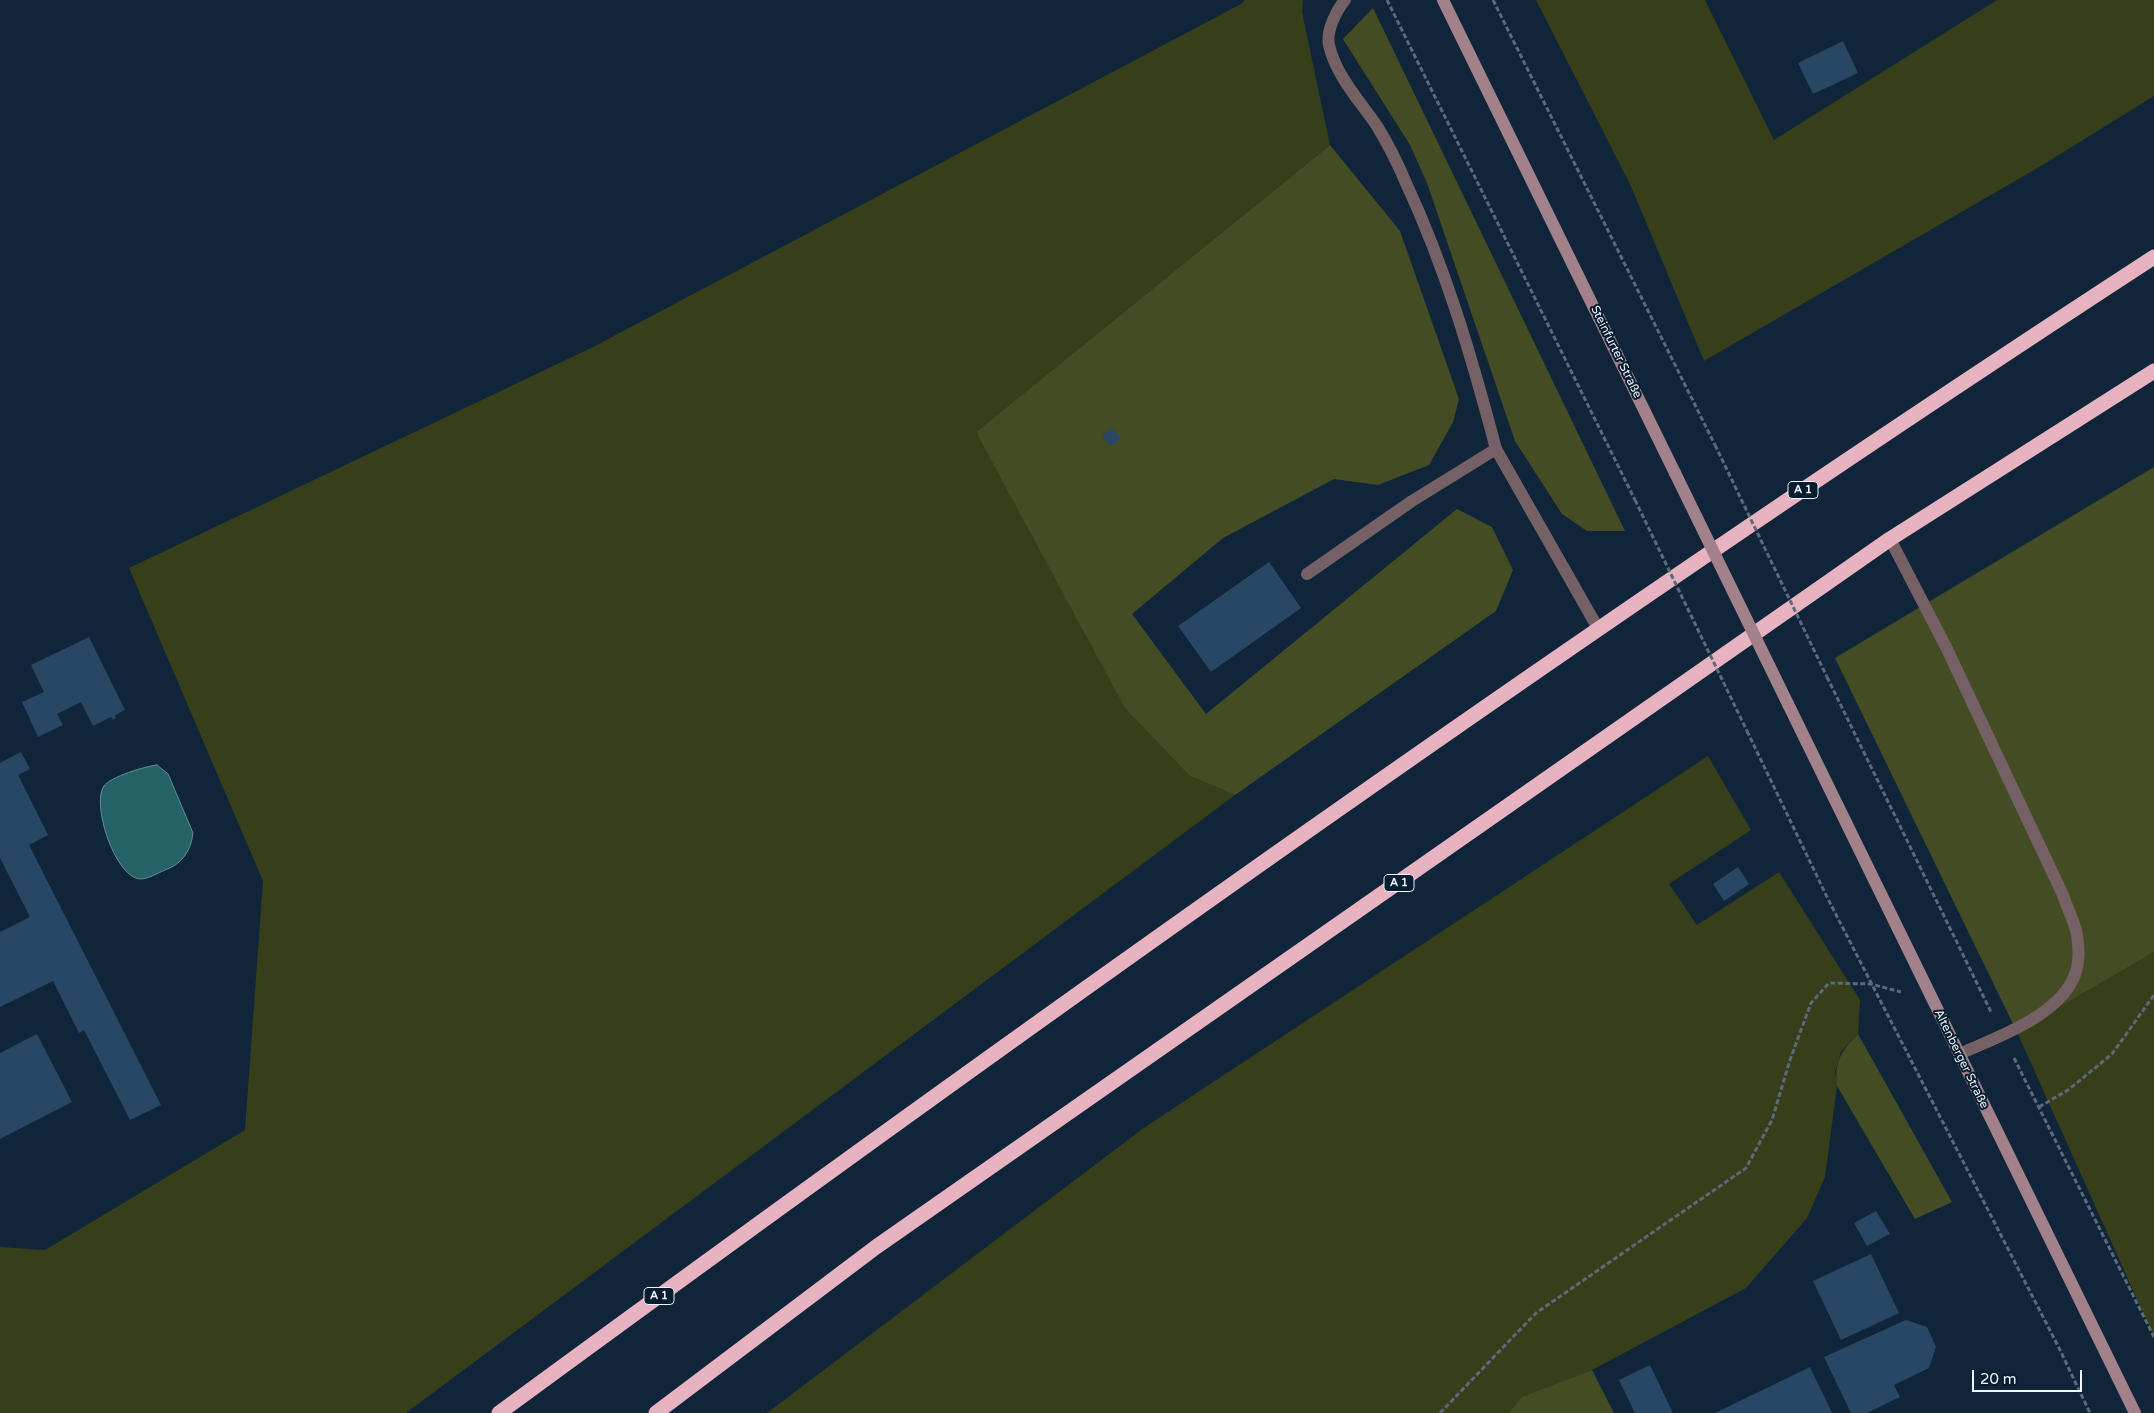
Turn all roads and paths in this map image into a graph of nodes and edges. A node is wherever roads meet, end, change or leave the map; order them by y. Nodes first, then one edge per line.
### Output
1 (1345, 0) edge
2 (1387, 0) edge
3 (1443, 0) edge
4 (1493, 0) edge
5 (2154, 257) edge
6 (2154, 371) edge
7 (1496, 448) junction
8 (1890, 540) junction
9 (1307, 574) dead end
10 (1599, 630) junction
11 (1788, 704) joint
12 (1871, 984) junction
13 (2154, 995) edge
14 (1933, 1002) junction
15 (2002, 1035) junction
16 (1959, 1054) junction
17 (2039, 1107) junction
18 (2154, 1337) edge
19 (499, 1413) edge
20 (656, 1413) edge
21 (1440, 1413) edge
22 (2090, 1413) edge
23 (2135, 1413) edge

1 - 7 lane
2 - 12 path, bridge
3 - 11 main road, Steinfurter Straße, bridge
4 - 15 path, bridge
5 - 10 highway, A 1
6 - 8 highway, A 1
7 - 9 lane
7 - 10 lane
8 - 15 lane
8 - 20 highway, A 1
10 - 19 highway, A 1
11 - 14 main road, Altenberger Straße
12 - 14 path
12 - 21 path
12 - 22 path
13 - 17 path
14 - 16 main road, Altenberger Straße
15 - 16 lane
15 - 17 path
16 - 23 main road, Altenberger Straße
17 - 18 path

